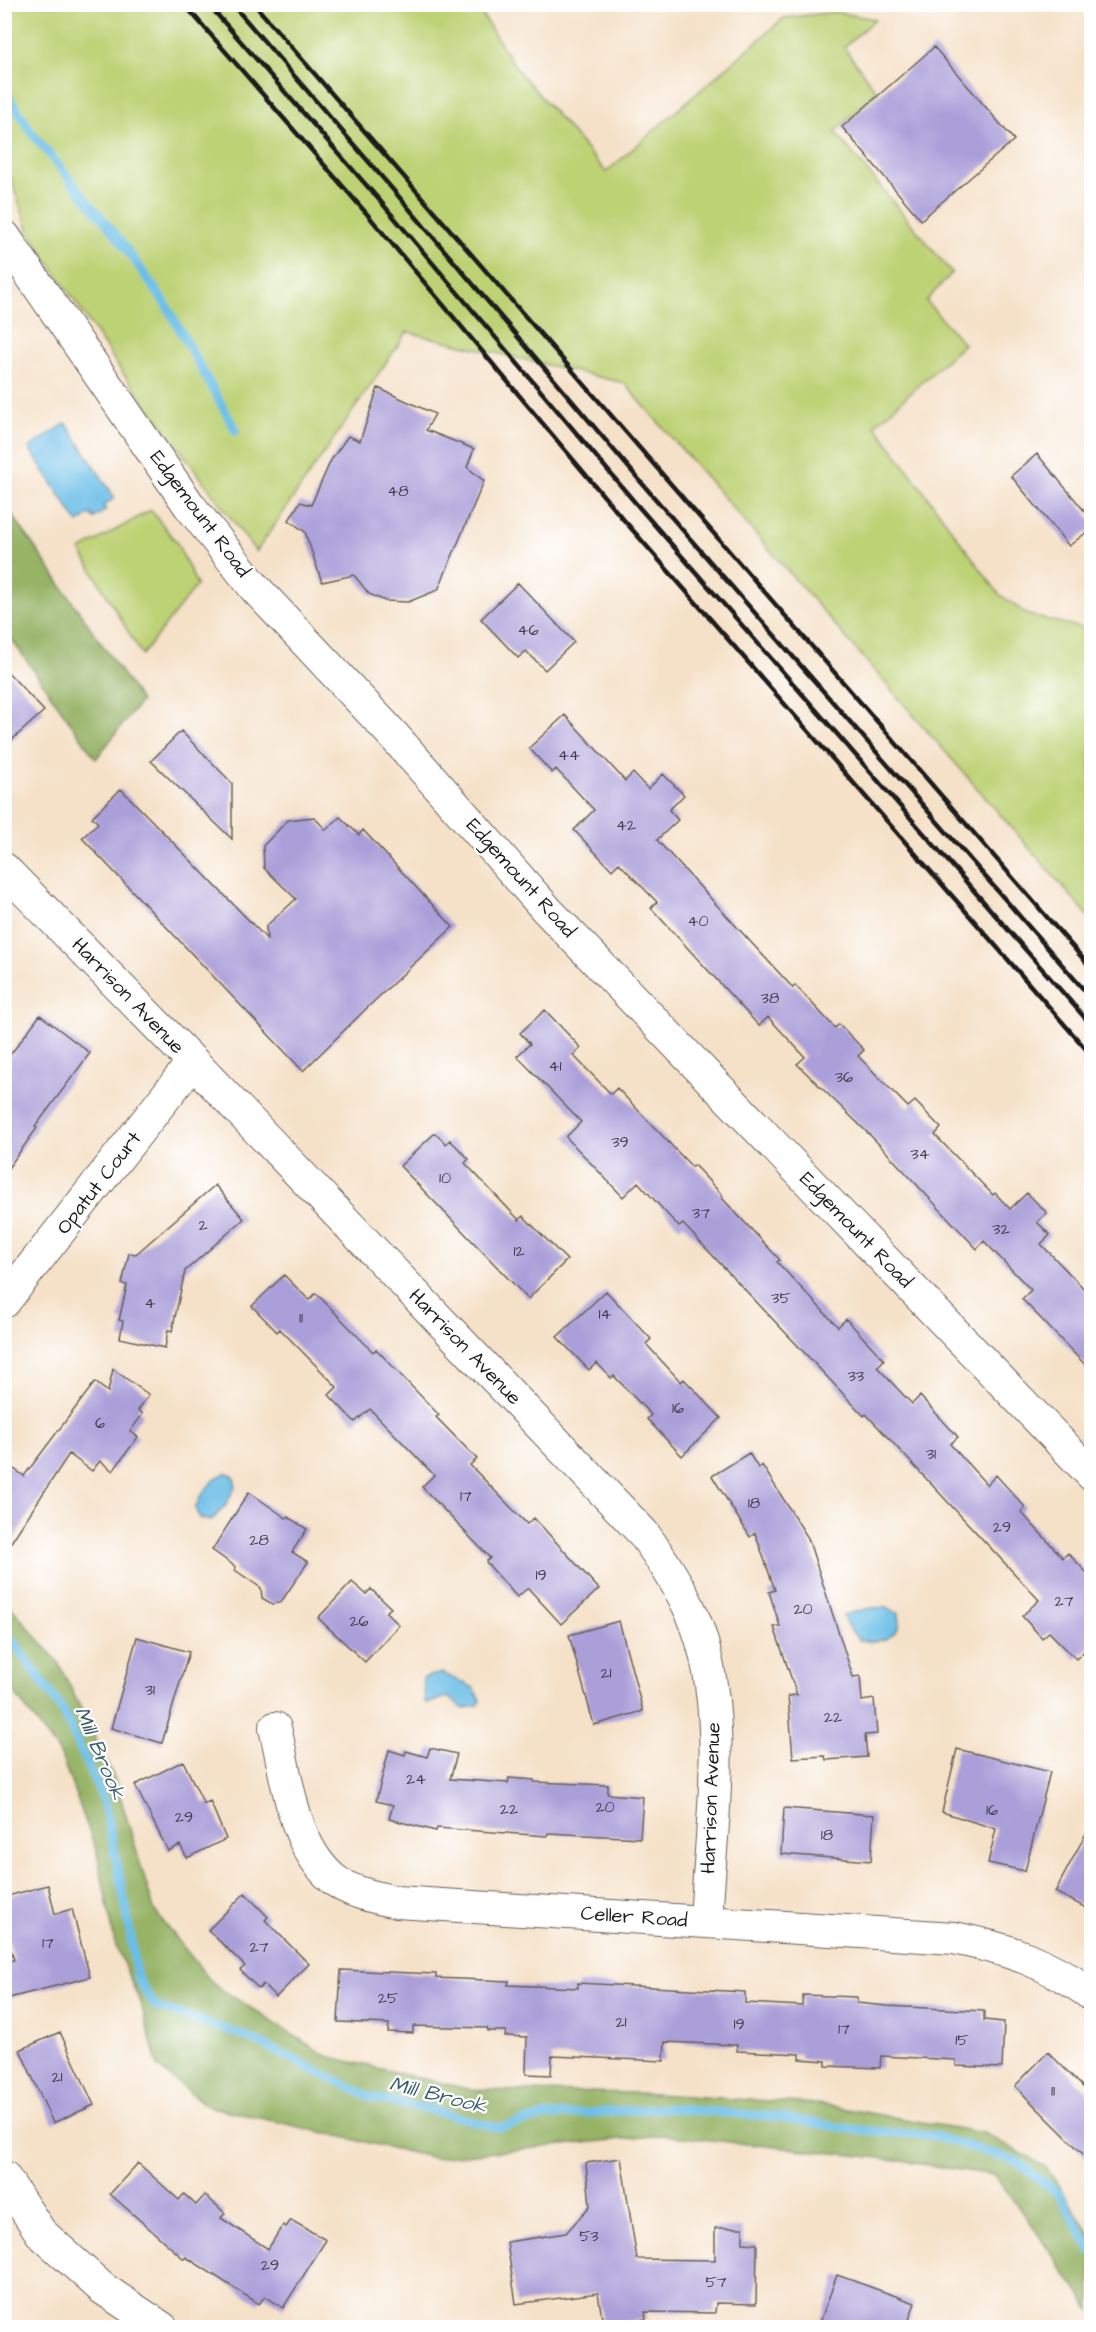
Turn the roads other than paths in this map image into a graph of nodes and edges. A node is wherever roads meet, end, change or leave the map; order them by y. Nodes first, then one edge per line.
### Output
1 (4, 236) edge
2 (4, 869) edge
3 (194, 1062) junction
4 (4, 1302) edge
5 (1092, 1475) edge
6 (275, 1728) dead end
7 (706, 1922) junction
8 (1092, 1995) edge
9 (4, 2177) edge
10 (162, 2328) edge

1 - 5 street, Edgemount Road
2 - 3 street, Harrison Avenue
3 - 4 street, Opatut Court
3 - 7 street, Harrison Avenue
6 - 7 street, Celler Road
7 - 8 street, Celler Road
9 - 10 street

